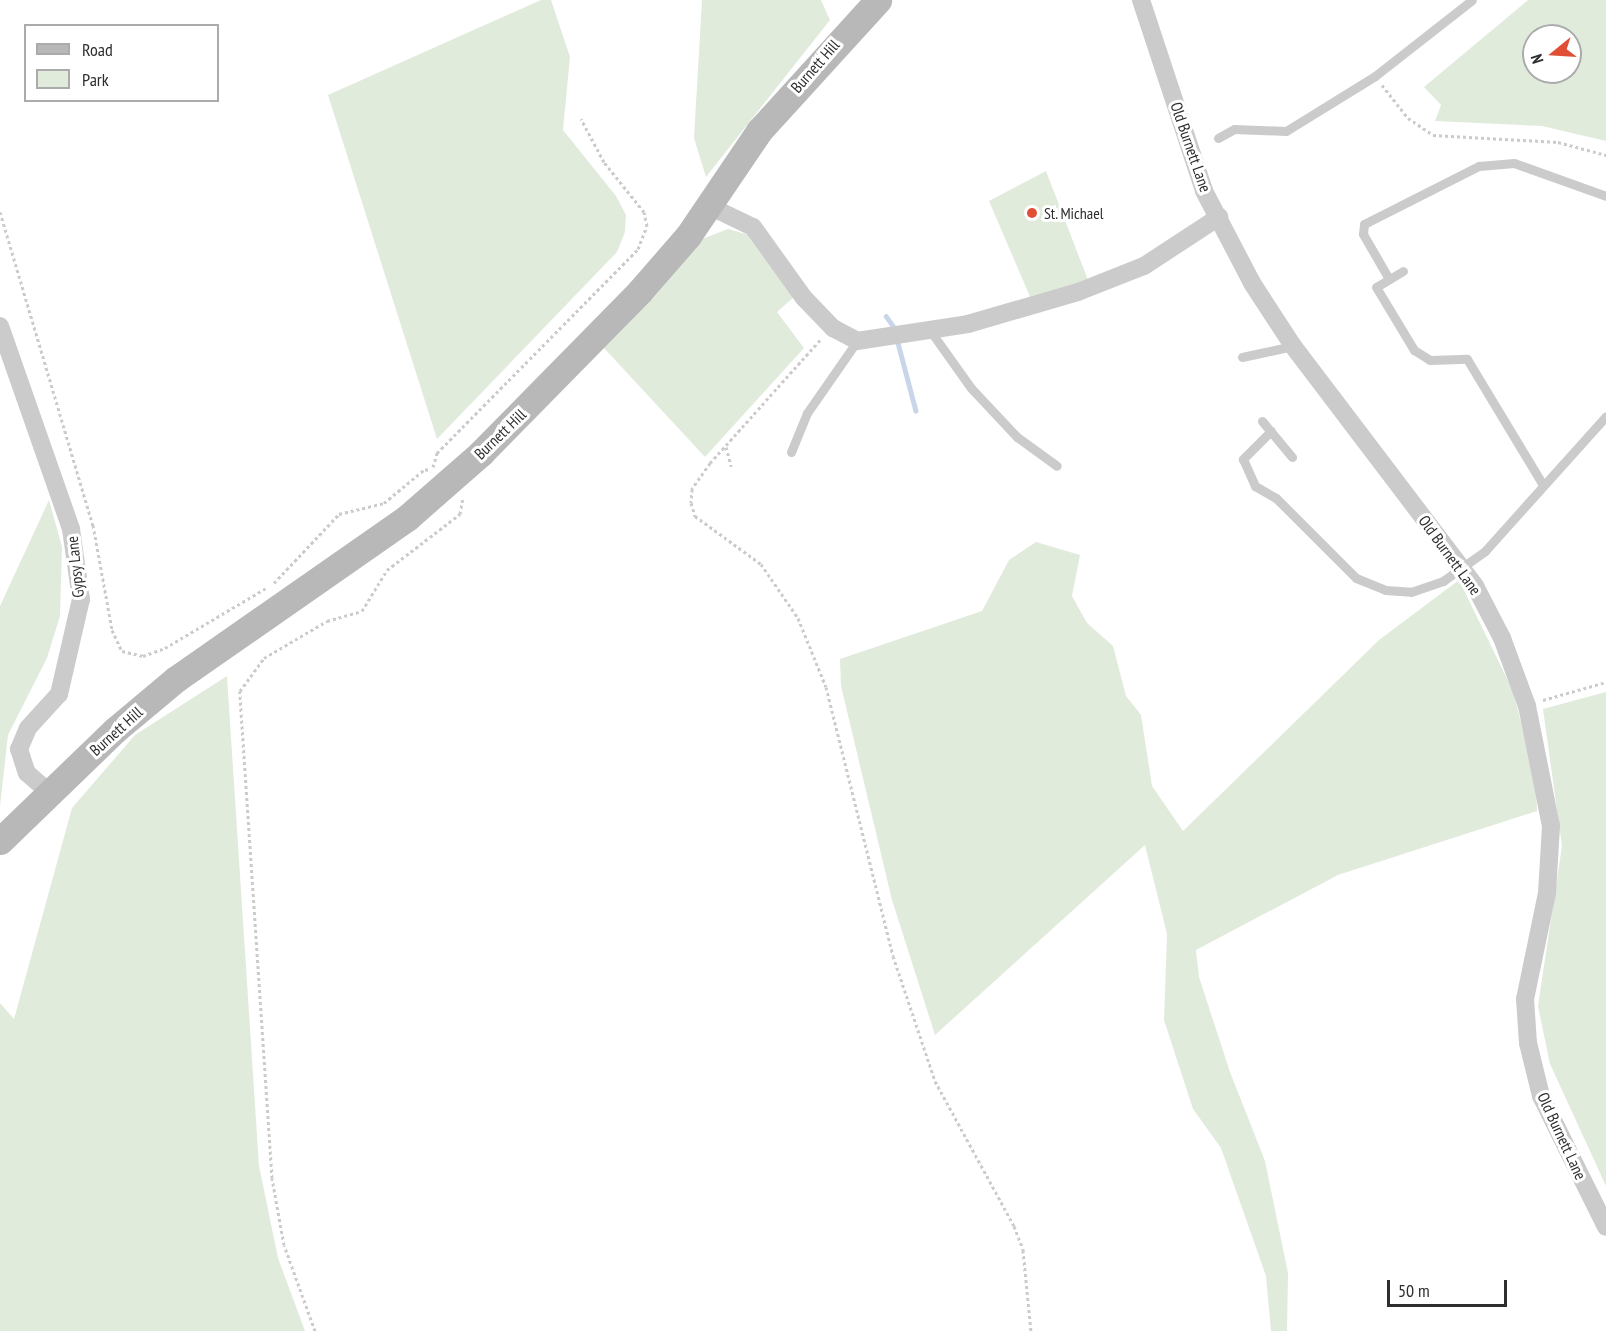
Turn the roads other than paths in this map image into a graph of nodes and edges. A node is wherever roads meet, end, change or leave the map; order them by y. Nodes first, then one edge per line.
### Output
1 (878, 0) edge
2 (1141, 0) edge
3 (1472, 0) edge
4 (1218, 138) dead end
5 (1606, 196) edge
6 (707, 205) junction
7 (1219, 217) junction
8 (1403, 271) dead end
9 (1389, 279) junction
10 (0, 326) edge
11 (929, 328) junction
12 (857, 341) junction
13 (1293, 346) junction
14 (1242, 357) dead end
15 (1606, 416) edge
16 (1262, 421) dead end
17 (1271, 431) junction
18 (791, 452) dead end
19 (1292, 457) dead end
20 (1057, 466) dead end
21 (1543, 485) junction
22 (1463, 570) junction
23 (50, 793) junction
24 (0, 841) edge
25 (1606, 1227) edge

1 - 6 main road, Burnett Hill
2 - 7 street, Old Burnett Lane
3 - 4 lane
5 - 9 lane
6 - 12 street
6 - 23 main road, Burnett Hill
7 - 11 street
7 - 13 street, Old Burnett Lane
8 - 9 lane
9 - 21 lane
10 - 23 street, Gypsy Lane
11 - 12 street
11 - 20 lane
12 - 18 lane
13 - 14 lane
13 - 22 street, Old Burnett Lane
15 - 21 lane
16 - 17 lane
17 - 19 lane
17 - 22 lane
21 - 22 lane
22 - 25 street, Old Burnett Lane
23 - 24 main road, Burnett Hill

